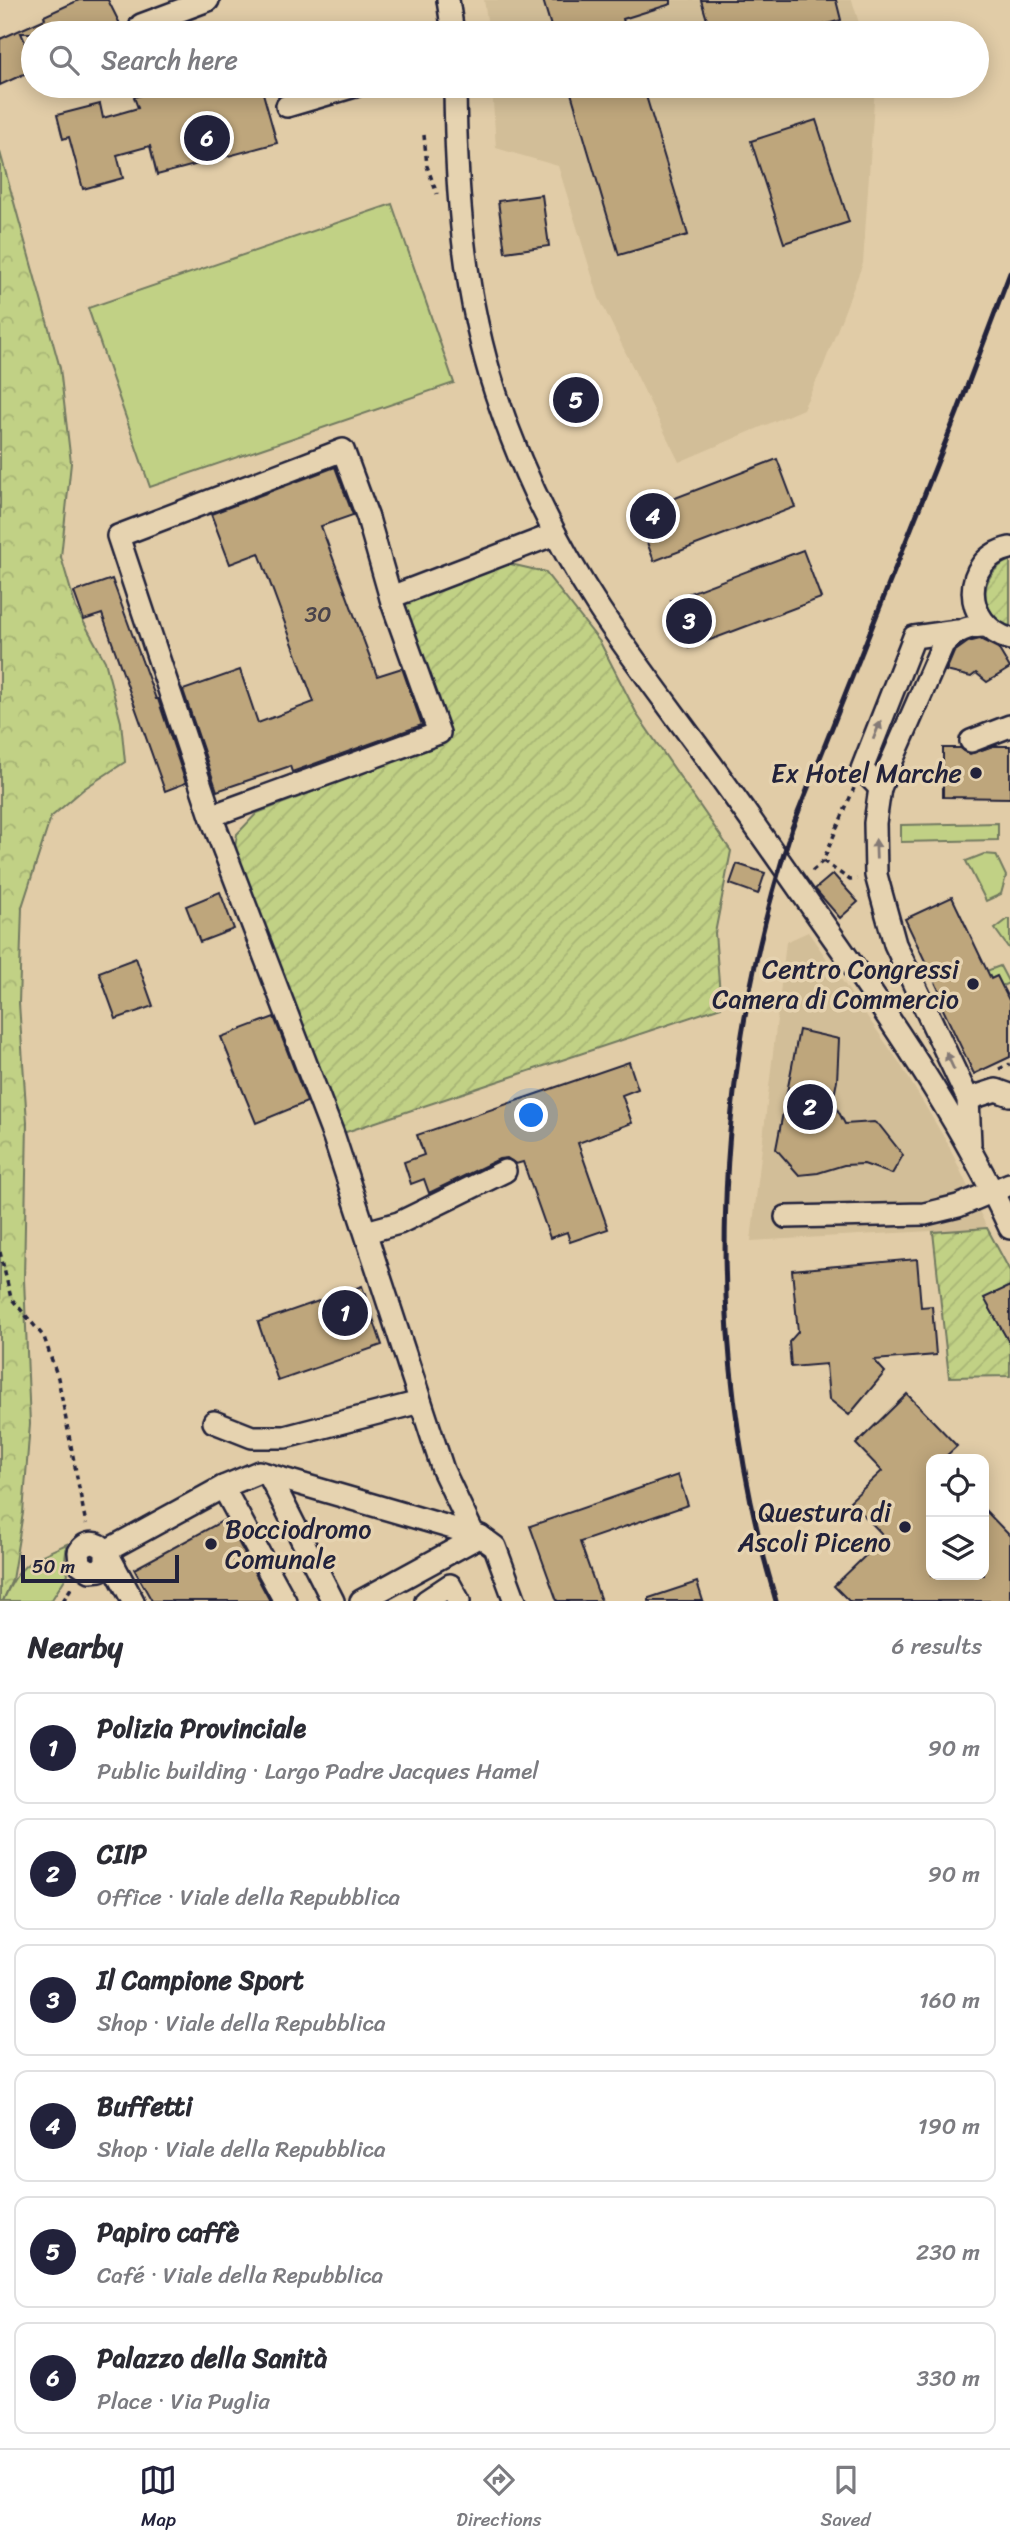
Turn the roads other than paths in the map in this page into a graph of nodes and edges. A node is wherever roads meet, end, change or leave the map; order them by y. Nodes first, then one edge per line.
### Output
1 (208, 0) edge
2 (448, 0) edge
3 (152, 21) edge
4 (451, 21) edge
5 (314, 98) edge
6 (455, 98) edge
7 (287, 106) dead end
8 (555, 534) junction
9 (1010, 548) edge
10 (391, 597) junction
11 (986, 626) junction
12 (958, 630) junction
13 (1010, 639) edge
14 (1010, 726) edge
15 (971, 741) dead end
16 (880, 788) junction
17 (211, 816) junction
18 (1010, 1095) edge
19 (968, 1099) junction
20 (970, 1150) junction
21 (505, 1171) dead end
22 (1004, 1189) edge
23 (786, 1217) dead end
24 (1010, 1228) edge
25 (366, 1232) junction
26 (420, 1402) junction
27 (214, 1422) dead end
28 (269, 1475) junction
29 (223, 1487) junction
30 (483, 1539) junction
31 (133, 1601) edge
32 (285, 1601) edge
33 (333, 1601) edge
34 (361, 1601) edge
35 (426, 1601) edge
36 (459, 1601) edge
37 (515, 1601) edge

1 - 3 street
2 - 4 street
5 - 7 street
6 - 8 street
8 - 10 street
8 - 20 street
9 - 11 street
10 - 17 street
10 - 17 street
11 - 12 street
11 - 13 street
12 - 16 street
16 -> 12 street
14 - 15 street
19 -> 16 street
17 - 25 street
18 - 19 street
19 - 20 street
20 - 22 street
21 - 25 street
22 - 23 street
22 - 24 street
25 - 26 street
26 - 27 street
26 - 30 street
28 - 29 street
28 - 30 street
28 - 33 street
29 - 31 street
29 - 32 street
30 - 34 street
30 - 37 street
35 - 36 street

